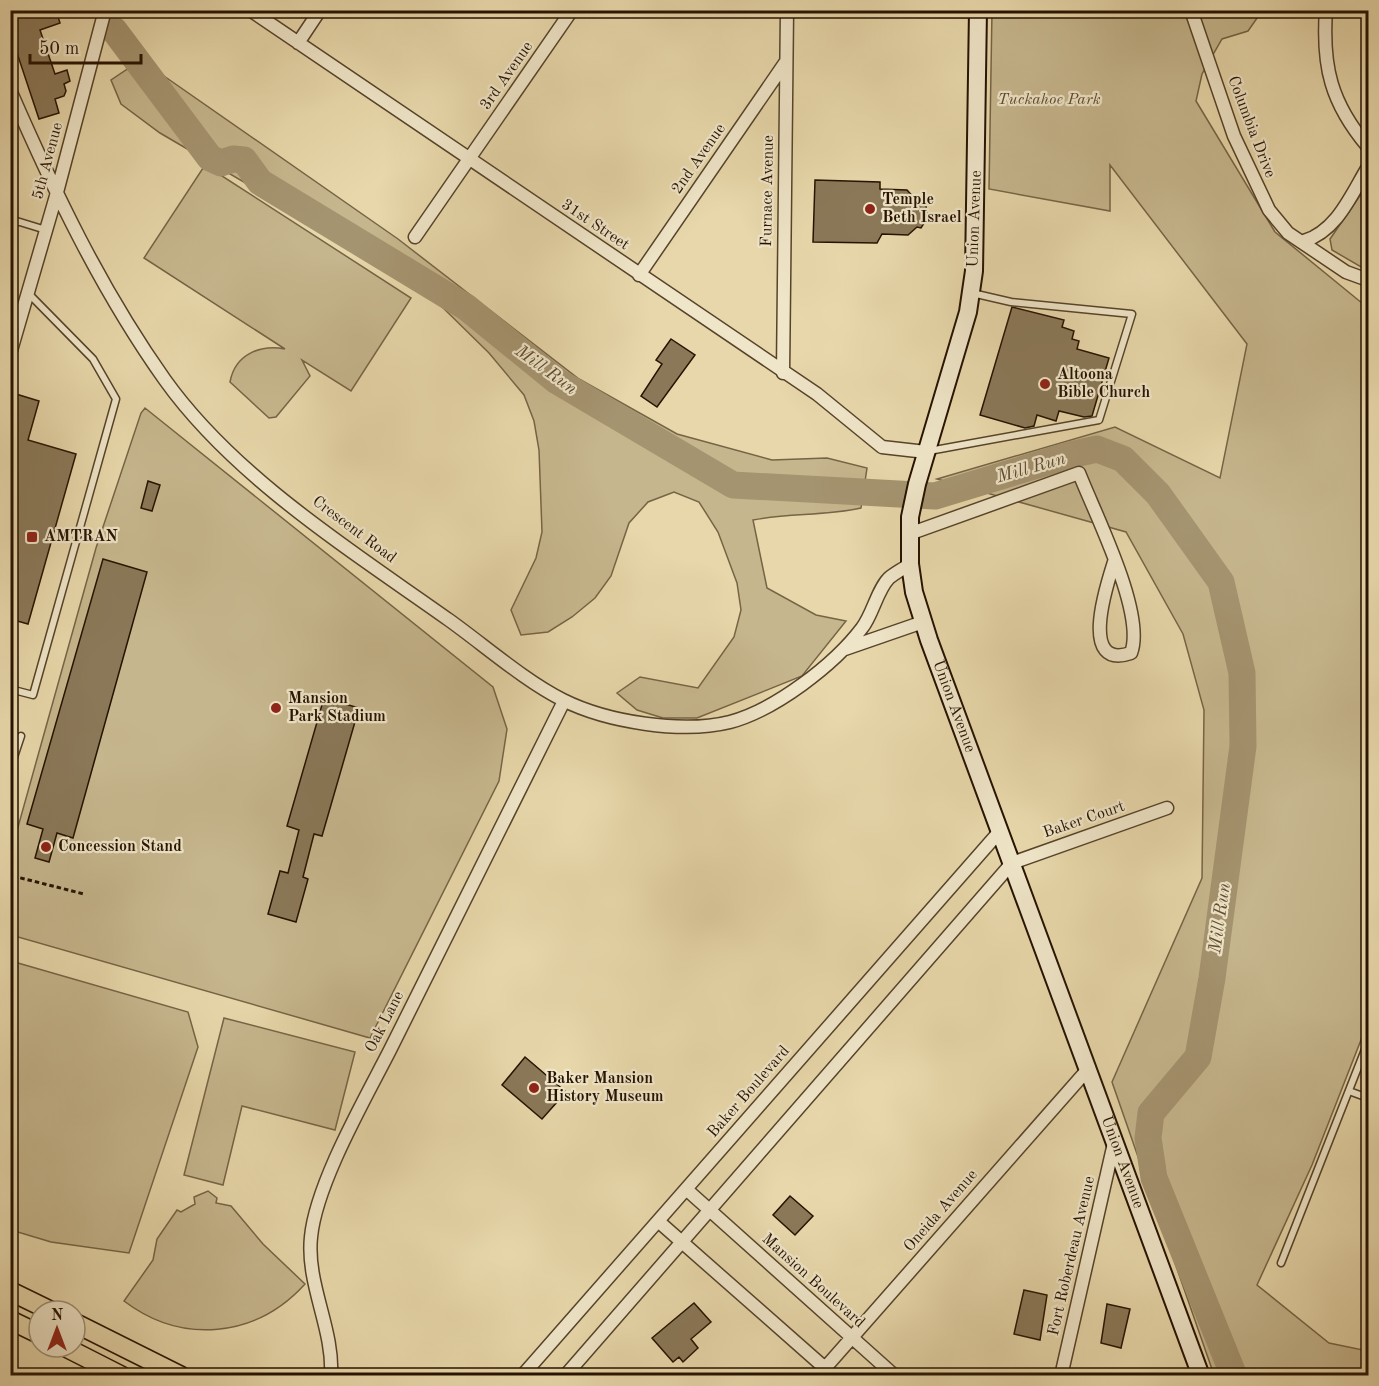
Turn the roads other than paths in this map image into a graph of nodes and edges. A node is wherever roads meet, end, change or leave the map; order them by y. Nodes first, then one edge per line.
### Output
1 (105, 10) edge
2 (249, 10) edge
3 (320, 10) edge
4 (572, 10) edge
5 (788, 10) edge
6 (850, 10) edge
7 (1191, 10) edge
8 (1326, 10) edge
9 (978, 11) edge
10 (298, 43) junction
11 (786, 62) junction
12 (10, 90) edge
13 (1368, 147) edge
14 (469, 160) junction
15 (1368, 167) edge
16 (56, 196) junction
17 (13, 220) edge
18 (46, 230) junction
19 (10, 234) edge
20 (415, 237) dead end
21 (1304, 241) junction
22 (639, 275) junction
23 (1368, 279) edge
24 (971, 292) junction
25 (28, 293) junction
26 (10, 354) edge
27 (783, 373) junction
28 (926, 452) junction
29 (909, 534) junction
30 (1114, 562) junction
31 (910, 564) junction
32 (923, 622) junction
33 (840, 651) junction
34 (10, 689) edge
35 (564, 701) junction
36 (21, 736) dead end
37 (10, 769) edge
38 (1167, 808) dead end
39 (1000, 831) junction
40 (1012, 862) junction
41 (1368, 1042) edge
42 (1367, 1052) edge
43 (1089, 1068) junction
44 (1349, 1091) junction
45 (1368, 1098) edge
46 (1114, 1143) junction
47 (686, 1189) junction
48 (708, 1211) junction
49 (658, 1221) junction
50 (681, 1242) junction
51 (1281, 1263) dead end
52 (10, 1291) edge
53 (27, 1299) edge
54 (10, 1320) edge
55 (27, 1328) edge
56 (87, 1329) edge
57 (851, 1338) junction
58 (87, 1358) edge
59 (826, 1373) edge
60 (122, 1376) edge
61 (181, 1376) edge
62 (331, 1376) edge
63 (522, 1376) edge
64 (565, 1376) edge
65 (895, 1376) edge
66 (1061, 1376) edge
67 (1201, 1376) edge

1 - 16 street, 5th Avenue
2 - 10 street, 31st Street
3 - 10 street
4 - 14 street, 3rd Avenue
5 - 11 street, Furnace Avenue
6 - 9 street
7 - 21 street, Columbia Drive
8 - 13 street
9 - 24 main road, Union Avenue
10 - 14 street, 31st Street
11 - 22 street, 2nd Avenue
11 - 27 street, Furnace Avenue
12 - 16 street, Crescent Road
14 - 20 street, 3rd Avenue
14 - 22 street, 31st Street
15 - 21 street
16 - 18 street, 5th Avenue
16 - 35 street, Crescent Road
17 - 18 lane
17 - 19 lane
18 - 25 street, 5th Avenue
21 - 23 street, Columbia Drive
22 - 27 street, 31st Street
24 - 28 main road, Union Avenue
24 - 28 lane
25 - 26 street, 5th Avenue
25 - 34 lane
27 - 28 street, 31st Street
28 - 29 main road, Union Avenue
29 - 30 street
29 - 31 main road, Union Avenue
30 - 30 street
31 - 32 main road, Union Avenue
31 - 33 street, Crescent Road
32 - 33 street, Crescent Road
32 - 39 main road, Union Avenue
33 - 35 street, Crescent Road
35 - 62 street, Oak Lane
36 - 37 lane
38 - 40 street, Baker Court
39 - 40 main road, Union Avenue
39 - 47 street, Baker Boulevard
40 - 43 main road, Union Avenue
40 - 48 street
41 - 42 lane
42 - 44 lane
43 - 46 main road, Union Avenue
43 - 57 street, Oneida Avenue
44 - 45 lane
44 - 51 lane
46 - 66 street, Fort Roberdeau Avenue
46 - 67 main road, Union Avenue
47 - 48 street, Mansion Boulevard
47 - 49 street, Baker Boulevard
48 - 50 street
48 - 57 street, Mansion Boulevard
49 - 50 street
49 - 63 street, Baker Boulevard
50 - 59 street
50 - 64 street
52 - 53 main road
54 - 55 main road
56 - 61 main road
57 - 59 street, Oneida Avenue
57 - 65 street, Mansion Boulevard
58 - 60 main road

